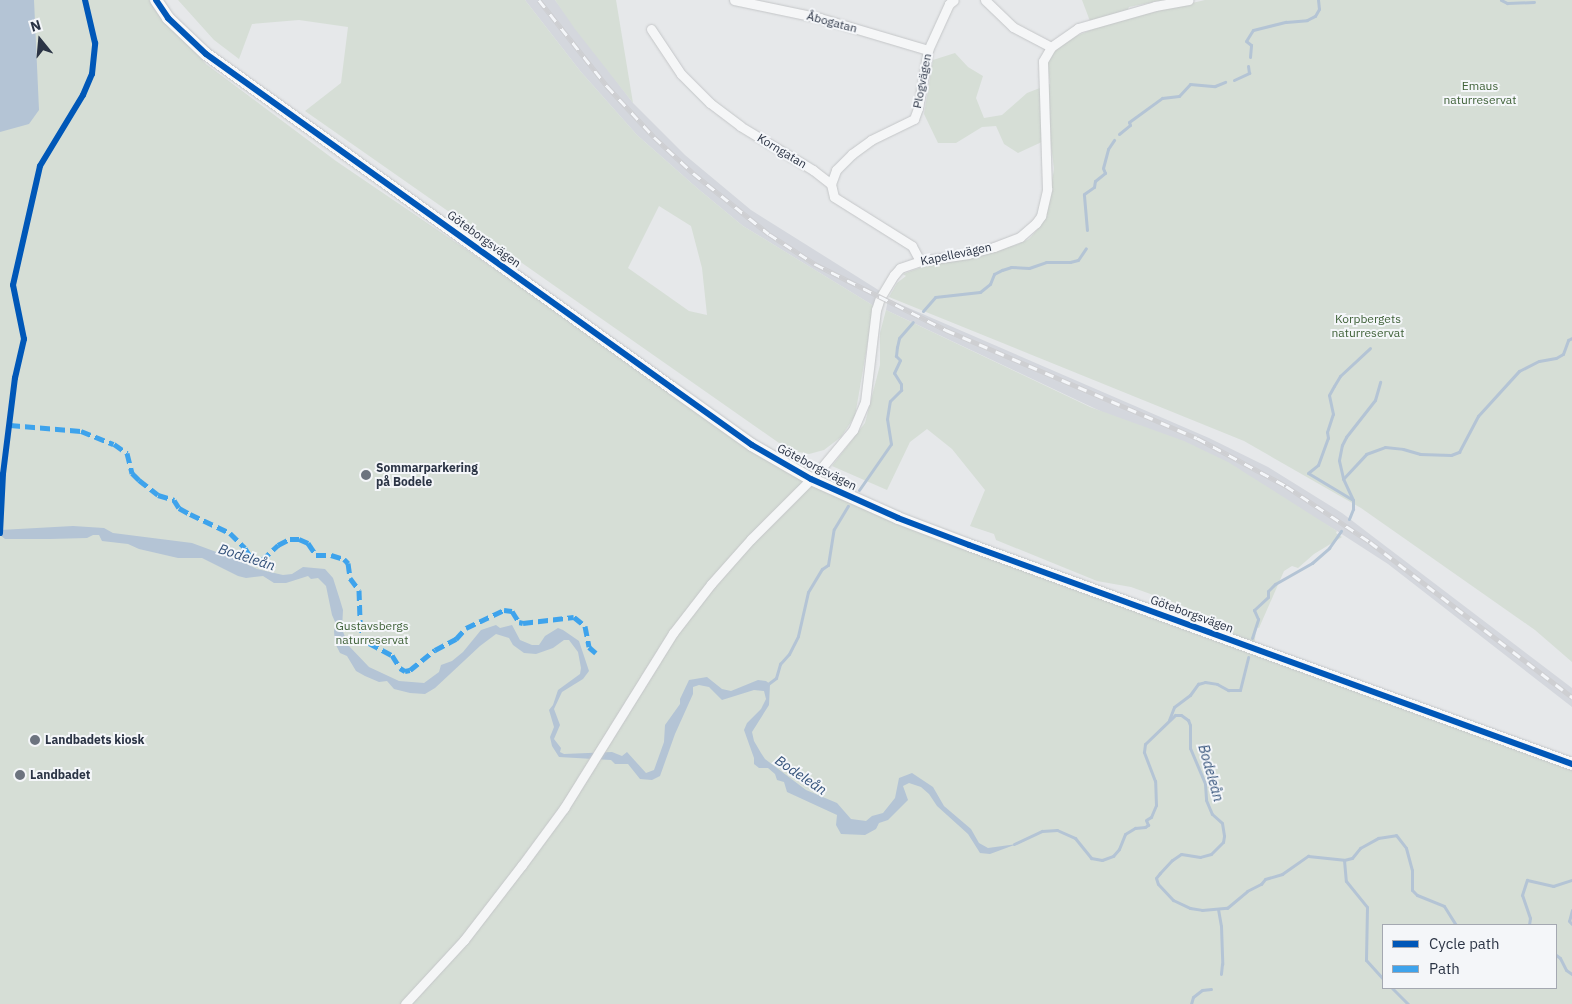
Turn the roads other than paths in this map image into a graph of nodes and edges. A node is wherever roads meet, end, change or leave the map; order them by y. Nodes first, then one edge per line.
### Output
1 (156, 0) edge
2 (734, 0) edge
3 (954, 0) edge
4 (985, 0) edge
5 (1188, 0) edge
6 (652, 29) dead end
7 (1051, 47) junction
8 (928, 50) junction
9 (831, 184) junction
10 (920, 261) junction
11 (811, 479) junction
12 (1572, 764) edge
13 (405, 1004) edge

1 - 11 street, Göteborgsvägen
2 - 8 street, Åbogatan
3 - 8 street, Plogvägen
4 - 7 street
5 - 7 street
6 - 9 street, Korngatan
7 - 10 street, Kapellevägen
8 - 9 street, Plogvägen
9 - 10 street, Korngatan
10 - 11 street, Kapellevägen
11 - 12 street, Göteborgsvägen
11 - 13 street, Kapellevägen

